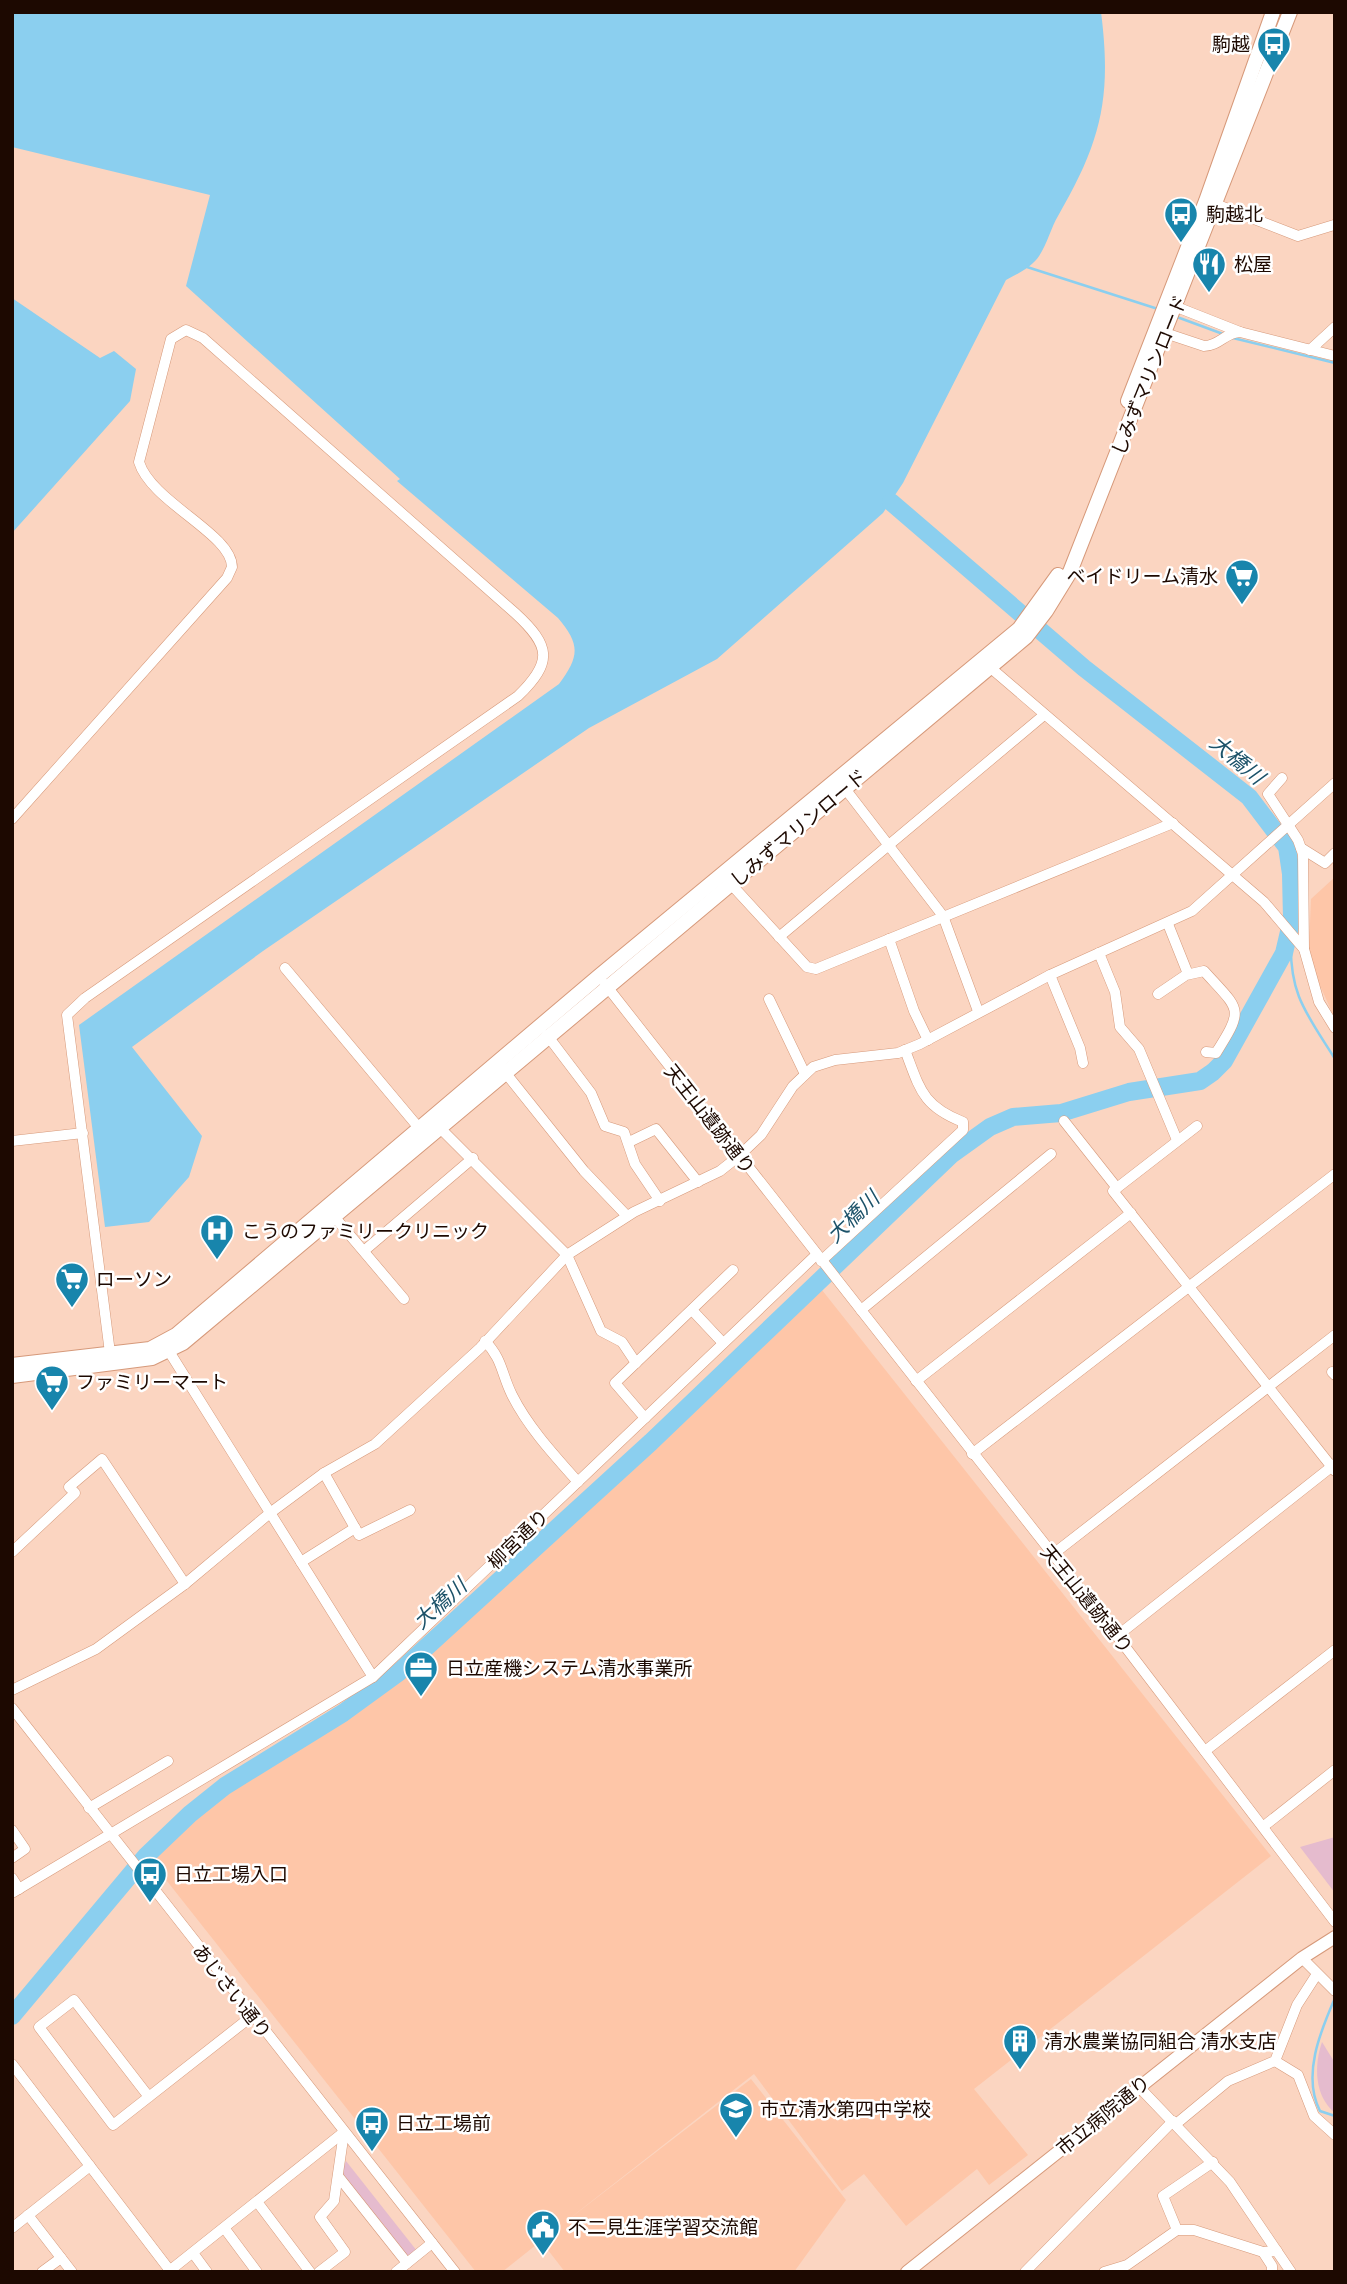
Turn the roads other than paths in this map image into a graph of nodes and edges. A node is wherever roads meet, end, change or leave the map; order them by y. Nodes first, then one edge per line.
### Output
1 (1273, 12) edge
2 (1290, 12) edge
3 (1211, 203) junction
4 (1334, 225) edge
5 (1166, 316) junction
6 (1335, 327) edge
7 (1237, 332) junction
8 (1310, 350) junction
9 (1335, 356) edge
10 (986, 664) junction
11 (1044, 715) junction
12 (1282, 778) dead end
13 (1335, 783) edge
14 (842, 784) junction
15 (12, 819) edge
16 (1173, 823) junction
17 (1287, 825) junction
18 (890, 845) junction
19 (1301, 848) junction
20 (1335, 853) edge
21 (1232, 872) junction
22 (727, 879) junction
23 (943, 916) junction
24 (1168, 924) junction
25 (779, 937) junction
26 (889, 939) junction
27 (1301, 945) junction
28 (1099, 953) junction
29 (285, 968) dead end
30 (1188, 974) junction
31 (1050, 975) junction
32 (603, 981) junction
33 (1158, 993) dead end
34 (769, 999) dead end
35 (978, 1011) junction
36 (1335, 1028) edge
37 (547, 1035) junction
38 (928, 1040) junction
39 (905, 1050) junction
40 (1206, 1052) dead end
41 (1083, 1063) dead end
42 (504, 1071) junction
43 (805, 1074) junction
44 (1064, 1121) dead end
45 (438, 1126) junction
46 (1197, 1126) dead end
47 (419, 1128) junction
48 (83, 1133) junction
49 (1177, 1140) junction
50 (12, 1141) edge
51 (629, 1142) junction
52 (1051, 1154) dead end
53 (739, 1156) junction
54 (473, 1158) junction
55 (1335, 1174) edge
56 (698, 1182) junction
57 (1117, 1188) junction
58 (660, 1200) junction
59 (330, 1211) junction
60 (1131, 1213) junction
61 (627, 1216) junction
62 (365, 1250) junction
63 (567, 1255) junction
64 (820, 1259) junction
65 (733, 1270) dead end
66 (1190, 1287) junction
67 (404, 1299) dead end
68 (692, 1310) junction
69 (861, 1310) junction
70 (1335, 1335) edge
71 (485, 1342) junction
72 (723, 1343) junction
73 (166, 1347) junction
74 (110, 1353) junction
75 (636, 1363) junction
76 (12, 1364) edge
77 (12, 1376) edge
78 (916, 1381) junction
79 (1269, 1387) junction
80 (645, 1418) junction
81 (972, 1454) junction
82 (1334, 1467) edge
83 (324, 1473) junction
84 (578, 1482) junction
85 (410, 1510) dead end
86 (270, 1513) junction
87 (355, 1528) junction
88 (12, 1552) edge
89 (1052, 1555) junction
90 (301, 1562) junction
91 (185, 1584) junction
92 (1117, 1636) junction
93 (1335, 1650) edge
94 (373, 1677) junction
95 (12, 1690) edge
96 (12, 1708) edge
97 (1205, 1751) junction
98 (168, 1761) dead end
99 (1335, 1770) edge
100 (89, 1808) junction
101 (1264, 1826) junction
102 (12, 1830) edge
103 (110, 1835) junction
104 (12, 1858) edge
105 (12, 1878) edge
106 (16, 1891) edge
107 (1335, 1922) edge
108 (1335, 1937) edge
109 (1302, 1958) junction
110 (1317, 1974) junction
111 (1335, 1991) edge
112 (252, 2016) junction
113 (1275, 2061) junction
114 (12, 2064) edge
115 (1139, 2087) junction
116 (149, 2097) junction
117 (1175, 2122) junction
118 (344, 2132) junction
119 (1335, 2135) edge
120 (1213, 2162) junction
121 (90, 2166) junction
122 (338, 2176) junction
123 (258, 2203) junction
124 (28, 2215) junction
125 (12, 2228) edge
126 (225, 2229) junction
127 (1177, 2230) junction
128 (432, 2244) junction
129 (1277, 2251) junction
130 (1263, 2252) junction
131 (193, 2253) junction
132 (61, 2258) junction
133 (407, 2263) junction
134 (170, 2271) edge
135 (43, 2272) edge
136 (72, 2272) edge
137 (207, 2272) edge
138 (257, 2272) edge
139 (310, 2272) edge
140 (318, 2272) edge
141 (396, 2272) edge
142 (455, 2272) edge
143 (907, 2272) edge
144 (1025, 2272) edge
145 (1104, 2272) edge
146 (1272, 2272) edge
147 (1291, 2272) edge

1 - 3 highway, しみずマリンロード
2 - 3 highway, しみずマリンロード
3 - 4 street
3 - 5 highway, しみずマリンロード
5 - 7 street
5 - 7 street
5 - 10 highway, しみずマリンロード
6 - 8 street
7 - 8 street
8 - 9 street
10 - 11 street
10 - 14 highway, しみずマリンロード
11 - 16 street
11 - 18 street
12 - 17 street
13 - 17 street
14 - 18 street
14 - 22 highway, しみずマリンロード
15 - 48 street
16 - 21 street
16 - 23 street
17 - 19 street
17 - 21 street
18 - 23 street
18 - 25 street
19 - 20 street
19 - 27 street
21 - 24 street
21 - 27 street
22 - 25 street
22 - 32 highway, しみずマリンロード
23 - 26 street
23 - 35 street
24 - 28 street
24 - 30 street
25 - 26 street
26 - 38 street
27 - 36 street
28 - 31 street
28 - 49 street
29 - 47 street
30 - 33 street
30 - 40 street
31 - 35 street
31 - 41 street
32 - 37 highway, しみずマリンロード
32 - 47 highway, しみずマリンロード
32 - 53 street, 天王山遺跡通り
34 - 43 street
35 - 38 street
37 - 42 highway, しみずマリンロード
37 - 51 street
38 - 39 street
39 - 43 street
39 - 64 street, 柳宮通り
42 - 45 highway, しみずマリンロード
42 - 61 street
43 - 53 street
44 - 57 street
45 - 54 street
45 - 59 highway, しみずマリンロード
46 - 49 street
47 - 59 highway, しみずマリンロード
48 - 50 street
48 - 74 street
49 - 57 street
51 - 56 street
51 - 58 street
52 - 69 street
53 - 56 street
53 - 64 street, 天王山遺跡通り
54 - 62 street
54 - 63 street
55 - 66 street
56 - 58 street
57 - 60 street
58 - 61 street
59 - 62 street
59 - 73 highway, しみずマリンロード
60 - 66 street
60 - 78 street
61 - 63 street
62 - 67 street
63 - 71 street
63 - 75 street
64 - 69 street, 天王山遺跡通り
64 - 72 street, 柳宮通り
65 - 68 street
66 - 79 street
66 - 81 street
68 - 72 street
68 - 75 street
69 - 78 street, 天王山遺跡通り
70 - 79 street
71 - 83 street
71 - 84 street
72 - 80 street, 柳宮通り
73 - 74 highway, しみずマリンロード
73 - 77 highway, しみずマリンロード
73 - 86 street
74 - 76 highway, しみずマリンロード
75 - 80 street
78 - 81 street, 天王山遺跡通り
79 - 82 street
79 - 89 street
80 - 84 street, 柳宮通り
81 - 89 street, 天王山遺跡通り
82 - 92 street
83 - 86 street
83 - 87 street
84 - 94 street, 柳宮通り
85 - 87 street
86 - 90 street
86 - 91 street
87 - 90 street
88 - 91 street
89 - 92 street, 天王山遺跡通り
90 - 94 street
91 - 95 street
92 - 97 street, 天王山遺跡通り
93 - 97 street
94 - 103 street, 柳宮通り
96 - 100 street, あじさい通り
97 - 101 street, 天王山遺跡通り
98 - 100 street
99 - 101 street
100 - 103 street, あじさい通り
101 - 107 street, 天王山遺跡通り
102 - 104 street
103 - 106 street, 柳宮通り
103 - 112 street, あじさい通り
105 - 106 street
108 - 109 main road, 市立病院通り
109 - 110 street
109 - 115 main road, 市立病院通り
110 - 111 street
110 - 113 street
112 - 116 street
112 - 118 street, あじさい通り
113 - 117 street
113 - 119 street
114 - 121 street
115 - 117 street
115 - 143 main road, 市立病院通り
116 - 116 street
117 - 120 street
117 - 144 street
118 - 122 street
118 - 123 street
118 - 128 street, あじさい通り
120 - 127 street
120 - 129 street
121 - 124 street
121 - 134 street
122 - 133 street
122 - 140 street
123 - 126 street
123 - 139 street
124 - 125 street
124 - 132 street
126 - 131 street
126 - 138 street
127 - 130 street
127 - 145 street
128 - 133 street
128 - 142 street, あじさい通り
129 - 130 street
129 - 147 street
130 - 146 street
131 - 134 street
131 - 137 street
132 - 135 street
132 - 136 street
133 - 141 street

